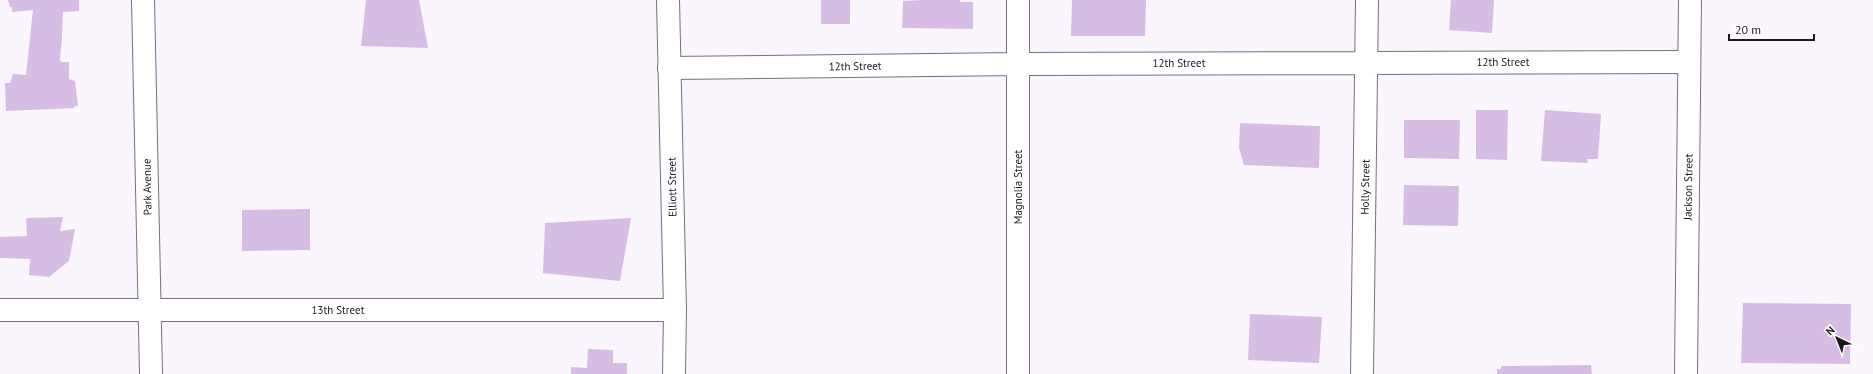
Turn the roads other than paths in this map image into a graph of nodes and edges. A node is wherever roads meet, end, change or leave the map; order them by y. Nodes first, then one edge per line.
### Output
1 (143, 0) edge
2 (668, 0) edge
3 (1018, 0) edge
4 (1367, 0) edge
5 (1690, 0) edge
6 (1689, 62) junction
7 (1366, 63) junction
8 (1018, 64) junction
9 (669, 68) junction
10 (0, 310) edge
11 (675, 310) junction
12 (150, 311) junction
13 (151, 374) edge
14 (674, 374) edge
15 (1018, 374) edge
16 (1362, 374) edge
17 (1686, 374) edge

1 - 12 street, Park Avenue
2 - 9 street, Elliott Street
3 - 8 street, Magnolia Street
4 - 7 street, Holly Street
5 - 6 street, Jackson Street
6 - 7 street, 12th Street
6 - 17 street, Jackson Street
7 - 8 street, 12th Street
7 - 16 street, Holly Street
8 - 9 street, 12th Street
8 - 15 street, Magnolia Street
9 - 11 street, Elliott Street
10 - 12 street, 13th Street
11 - 12 street, 13th Street
11 - 14 street, Elliott Street
12 - 13 street, Park Avenue

